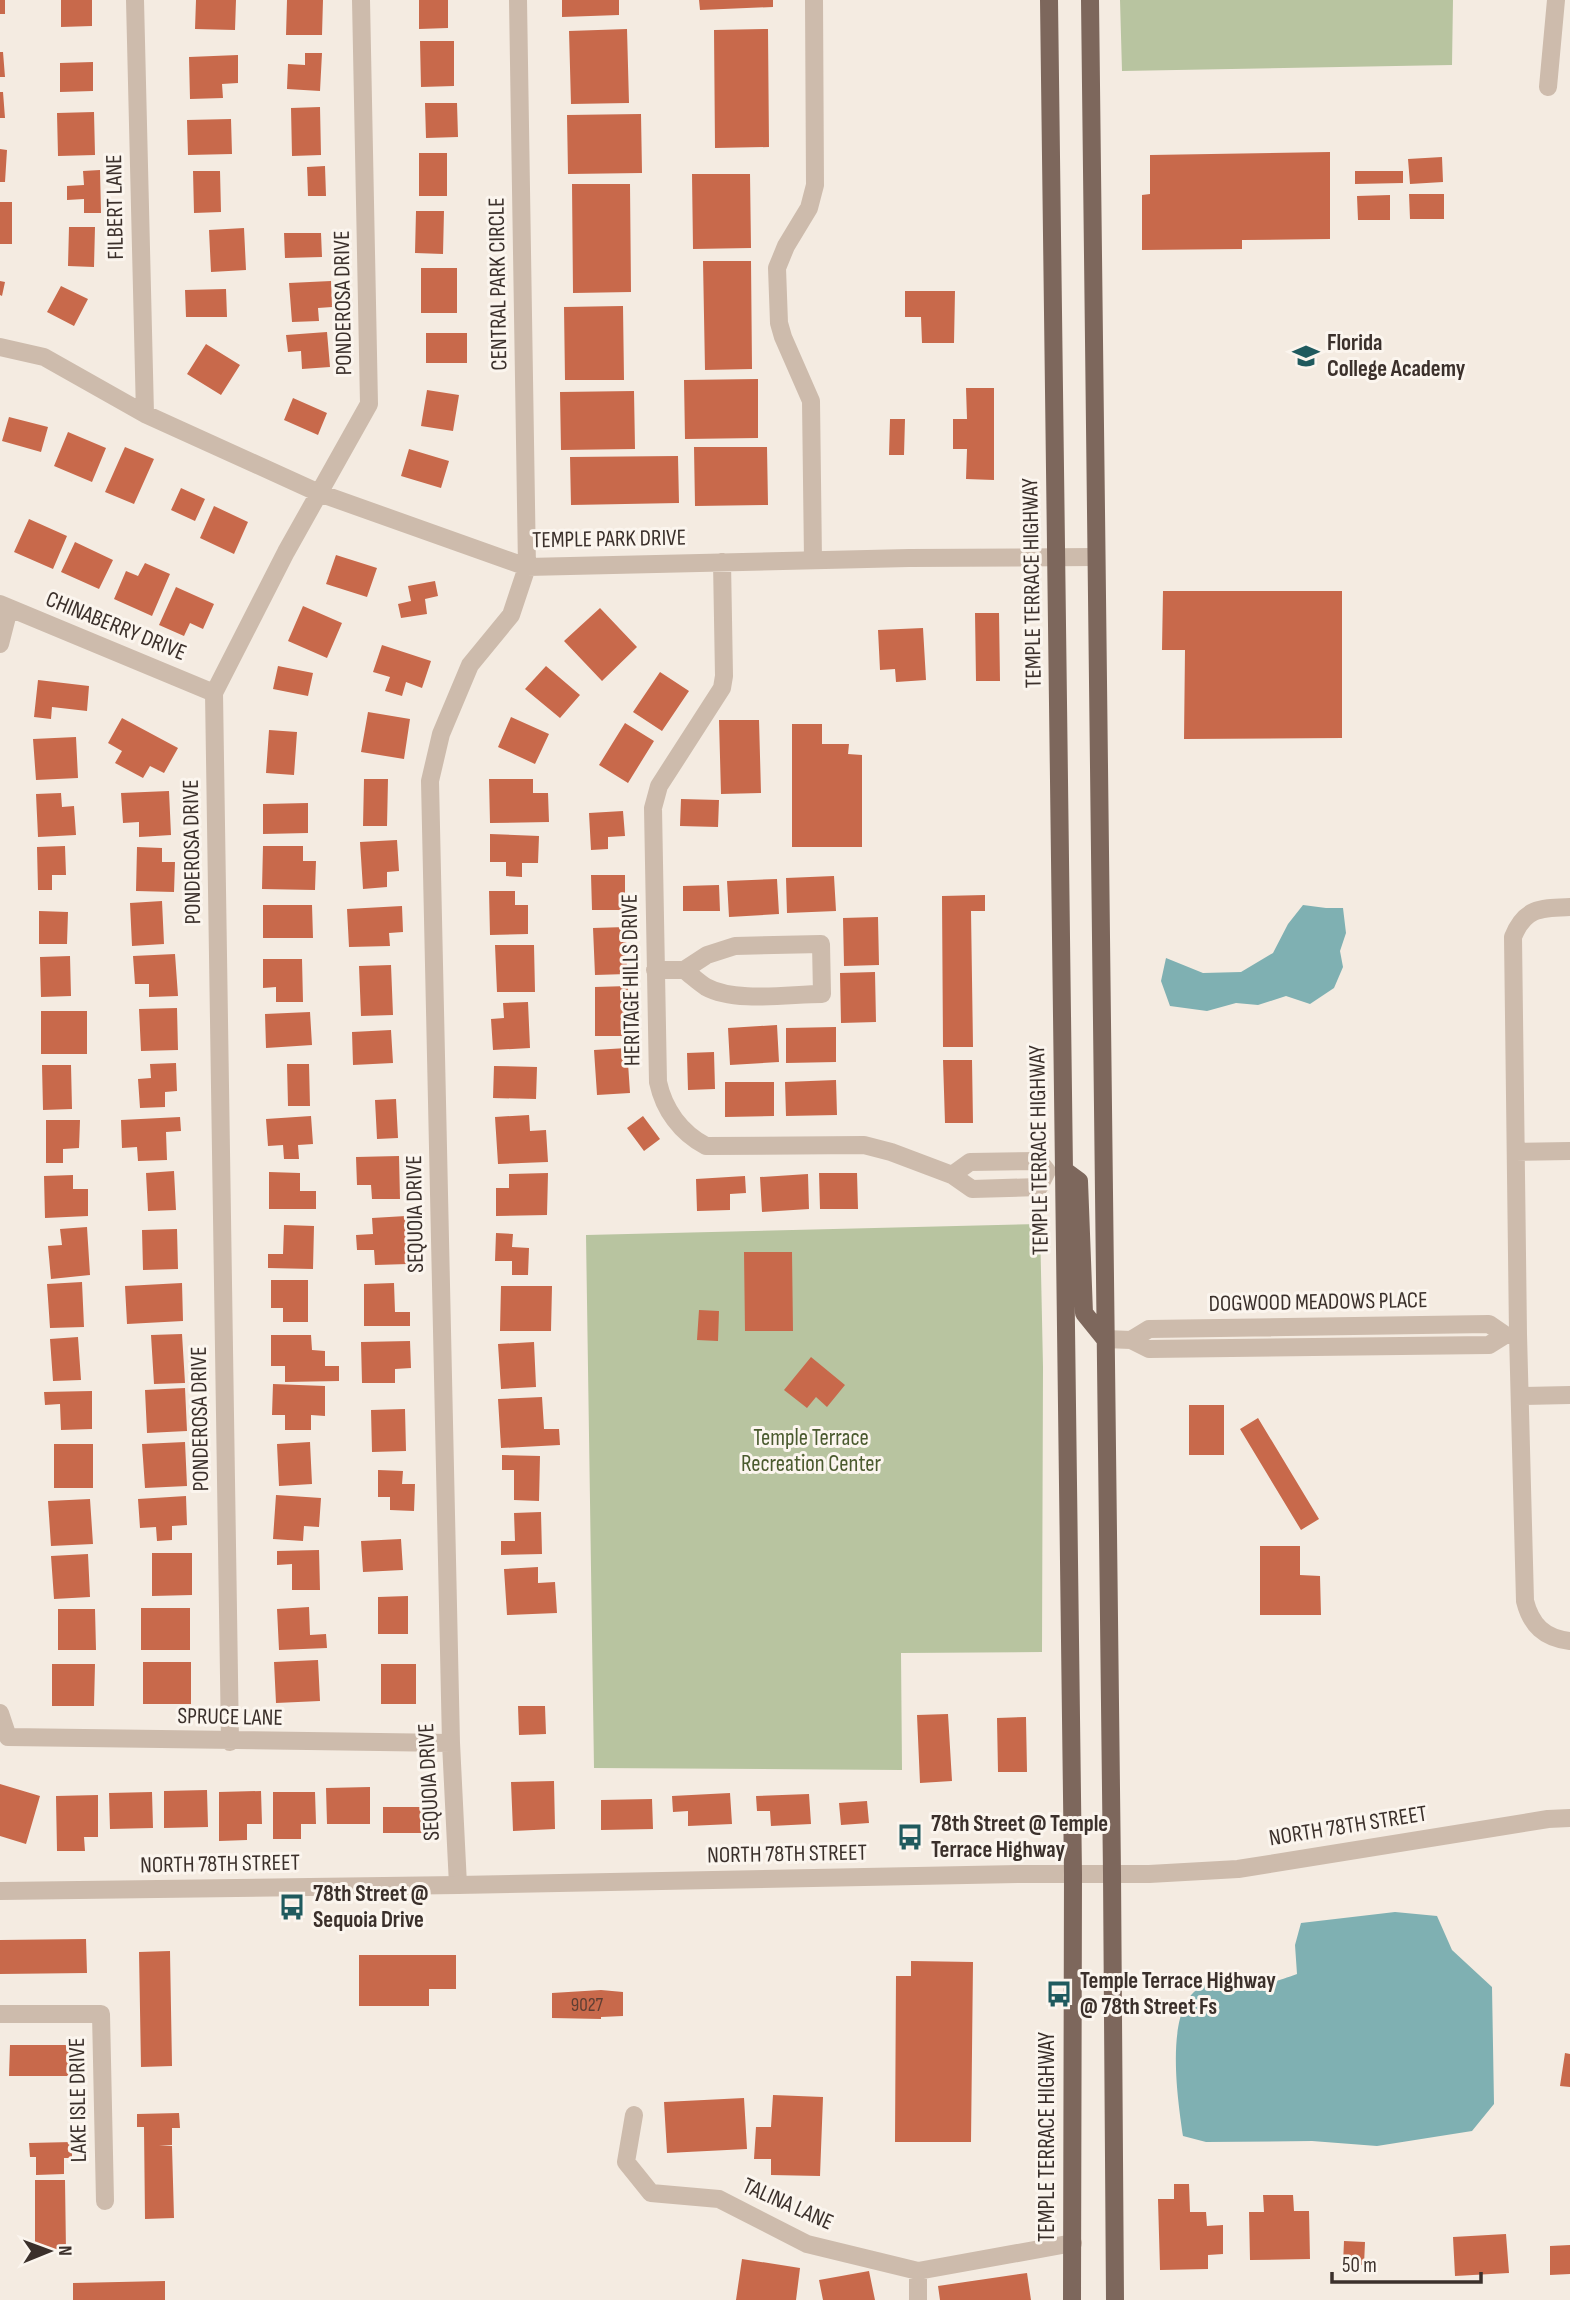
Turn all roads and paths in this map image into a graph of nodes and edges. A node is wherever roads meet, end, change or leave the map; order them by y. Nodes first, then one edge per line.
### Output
1 (135, 0) edge
2 (361, 0) edge
3 (518, 0) edge
4 (814, 0) edge
5 (1049, 0) edge
6 (1090, 0) edge
7 (1556, 0) edge
8 (1548, 87) dead end
9 (0, 347) edge
10 (145, 414) junction
11 (319, 493) junction
12 (1056, 557) junction
13 (1096, 557) junction
14 (813, 560) junction
15 (722, 562) junction
16 (527, 566) junction
17 (5, 607) edge
18 (0, 644) edge
19 (214, 692) junction
20 (1570, 907) edge
21 (655, 970) junction
22 (684, 970) junction
23 (1570, 1151) edge
24 (1516, 1152) junction
25 (1055, 1171) junction
26 (951, 1175) junction
27 (1359, 1326) junction
28 (1511, 1335) junction
29 (1105, 1339) junction
30 (1131, 1340) junction
31 (1359, 1347) junction
32 (1570, 1395) edge
33 (1520, 1396) junction
34 (1570, 1641) edge
35 (0, 1713) edge
36 (230, 1742) junction
37 (451, 1743) junction
38 (1570, 1818) edge
39 (1073, 1874) junction
40 (1112, 1874) junction
41 (458, 1885) junction
42 (0, 1891) edge
43 (0, 2014) edge
44 (634, 2115) dead end
45 (105, 2202) dead end
46 (1073, 2243) junction
47 (918, 2271) junction
48 (918, 2300) edge
49 (1072, 2300) edge
50 (1115, 2300) edge

1 - 10 street, FILBERT LANE
2 - 11 street, PONDEROSA DRIVE
3 - 16 street, CENTRAL PARK CIRCLE
4 - 14 street
5 - 12 main road, TEMPLE TERRACE HIGHWAY
6 - 13 main road
7 - 8 street
9 - 10 street, TEMPLE PARK DRIVE
10 - 11 street, TEMPLE PARK DRIVE
11 - 16 street, TEMPLE PARK DRIVE
11 - 19 street, PONDEROSA DRIVE
12 - 13 street, TEMPLE PARK DRIVE
12 - 14 street, TEMPLE PARK DRIVE
12 - 25 main road, TEMPLE TERRACE HIGHWAY
13 - 29 main road
14 - 15 street, TEMPLE PARK DRIVE
15 - 16 street, TEMPLE PARK DRIVE
15 - 21 street, HERITAGE HILLS DRIVE
16 - 37 street, SEQUOIA DRIVE
17 - 18 street
17 - 19 street, CHINABERRY DRIVE
19 - 36 street, PONDEROSA DRIVE
20 - 24 street
21 - 22 street
21 - 26 street, HERITAGE HILLS DRIVE
22 - 22 street
23 - 24 street
24 - 28 street
25 - 26 street
25 - 26 street, HERITAGE HILLS DRIVE
25 - 29 main road
25 - 39 main road, TEMPLE TERRACE HIGHWAY
27 - 28 street, DOGWOOD MEADOWS PLACE
27 - 30 street, DOGWOOD MEADOWS PLACE
27 - 31 street
28 - 31 street, DOGWOOD MEADOWS PLACE
28 - 33 street
29 - 30 street, DOGWOOD MEADOWS PLACE
29 - 40 main road
30 - 31 street, DOGWOOD MEADOWS PLACE
32 - 33 street
33 - 34 street
35 - 36 street, SPRUCE LANE
36 - 37 street, SPRUCE LANE
37 - 41 street, SEQUOIA DRIVE
38 - 40 street, NORTH 78TH STREET
39 - 40 street, NORTH 78TH STREET
39 - 41 street, NORTH 78TH STREET
39 - 46 main road, TEMPLE TERRACE HIGHWAY
40 - 50 main road
41 - 42 street, NORTH 78TH STREET
43 - 45 street, LAKE ISLE DRIVE
44 - 47 street, TALINA LANE
46 - 47 street, TALINA LANE
46 - 49 main road, TEMPLE TERRACE HIGHWAY
47 - 48 street

